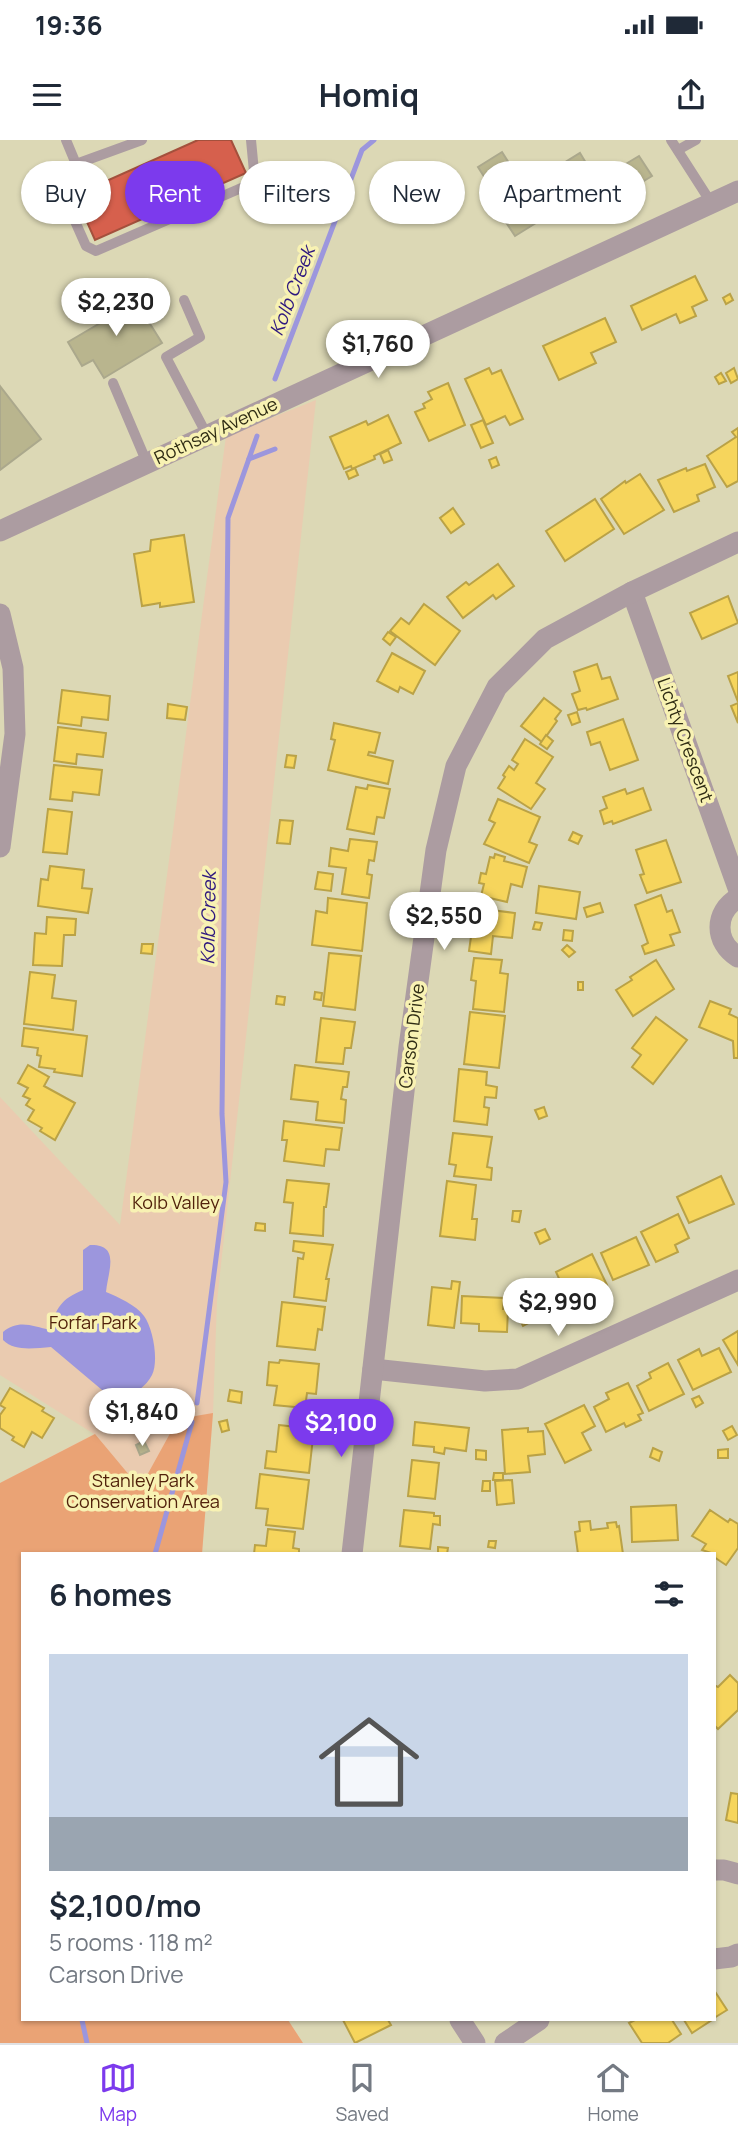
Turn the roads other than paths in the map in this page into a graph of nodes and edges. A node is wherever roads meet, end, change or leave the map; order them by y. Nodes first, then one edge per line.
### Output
1 (66, 140) edge
2 (142, 140) edge
3 (251, 140) edge
4 (696, 140) edge
5 (674, 145) edge
6 (75, 161) edge
7 (84, 161) edge
8 (738, 191) edge
9 (712, 204) junction
10 (76, 224) edge
11 (184, 300) dead end
12 (113, 383) dead end
13 (207, 435) junction
14 (147, 463) junction
15 (0, 531) edge
16 (738, 542) edge
17 (632, 592) junction
18 (0, 614) edge
19 (0, 848) edge
20 (738, 888) edge
21 (738, 898) edge
22 (738, 957) edge
23 (738, 1280) edge
24 (373, 1369) junction
25 (352, 1552) edge
26 (716, 1870) edge
27 (738, 1874) edge
28 (738, 1954) edge
29 (716, 1959) edge
30 (461, 2021) edge
31 (537, 2021) edge
32 (475, 2043) edge
33 (505, 2043) edge

1 - 6 lane
2 - 7 lane
3 - 10 lane
4 - 5 lane
5 - 9 lane
8 - 9 street, Rothsay Avenue
9 - 13 street, Rothsay Avenue
11 - 13 lane
12 - 14 lane
13 - 14 street, Rothsay Avenue
14 - 15 street, Rothsay Avenue
16 - 17 street, Carson Drive
17 - 20 street, Lichty Crescent
17 - 24 street, Carson Drive
18 - 19 street
21 - 22 street
23 - 24 street
24 - 25 street, Carson Drive
26 - 27 street
28 - 29 street
30 - 32 street
31 - 33 street

